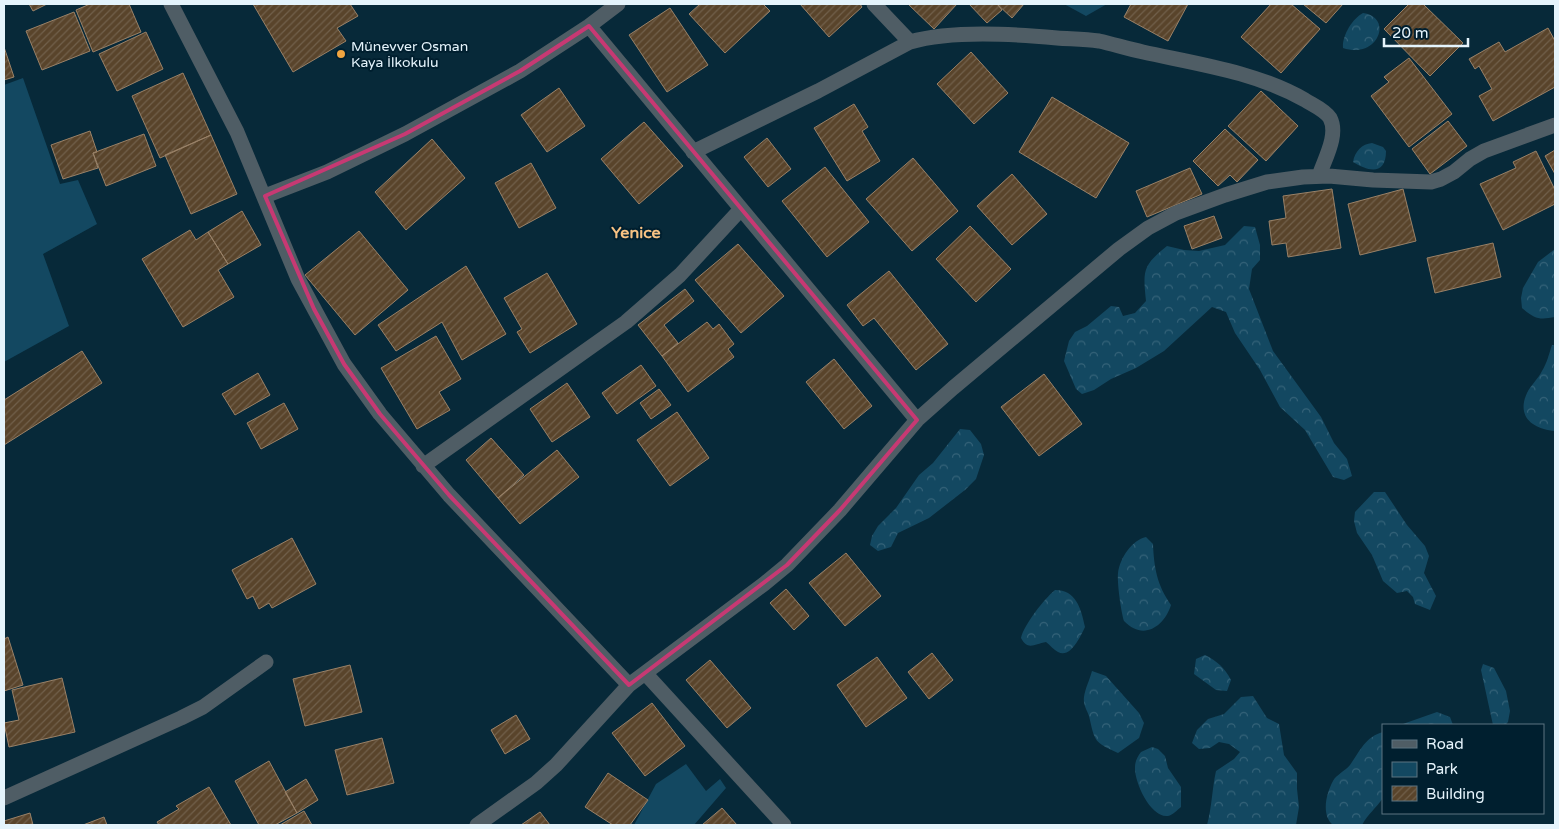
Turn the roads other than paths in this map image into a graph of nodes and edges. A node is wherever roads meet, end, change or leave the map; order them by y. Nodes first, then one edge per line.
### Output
1 (171, 4) edge
2 (618, 4) edge
3 (874, 4) edge
4 (589, 26) junction
5 (910, 42) junction
6 (1555, 125) edge
7 (693, 152) junction
8 (1319, 176) junction
9 (265, 196) junction
10 (741, 209) junction
11 (917, 420) junction
12 (423, 466) junction
13 (266, 662) dead end
14 (645, 673) junction
15 (629, 685) junction
16 (4, 798) edge
17 (477, 825) edge
18 (784, 825) edge

1 - 9 street
2 - 4 street
3 - 5 street
4 - 7 street
4 - 9 street
5 - 7 street
5 - 8 street
6 - 8 street
7 - 10 street
8 - 11 street
9 - 12 street
10 - 11 street
10 - 12 street
11 - 14 street
12 - 15 street
13 - 16 street
14 - 15 street
14 - 18 street
15 - 17 street

